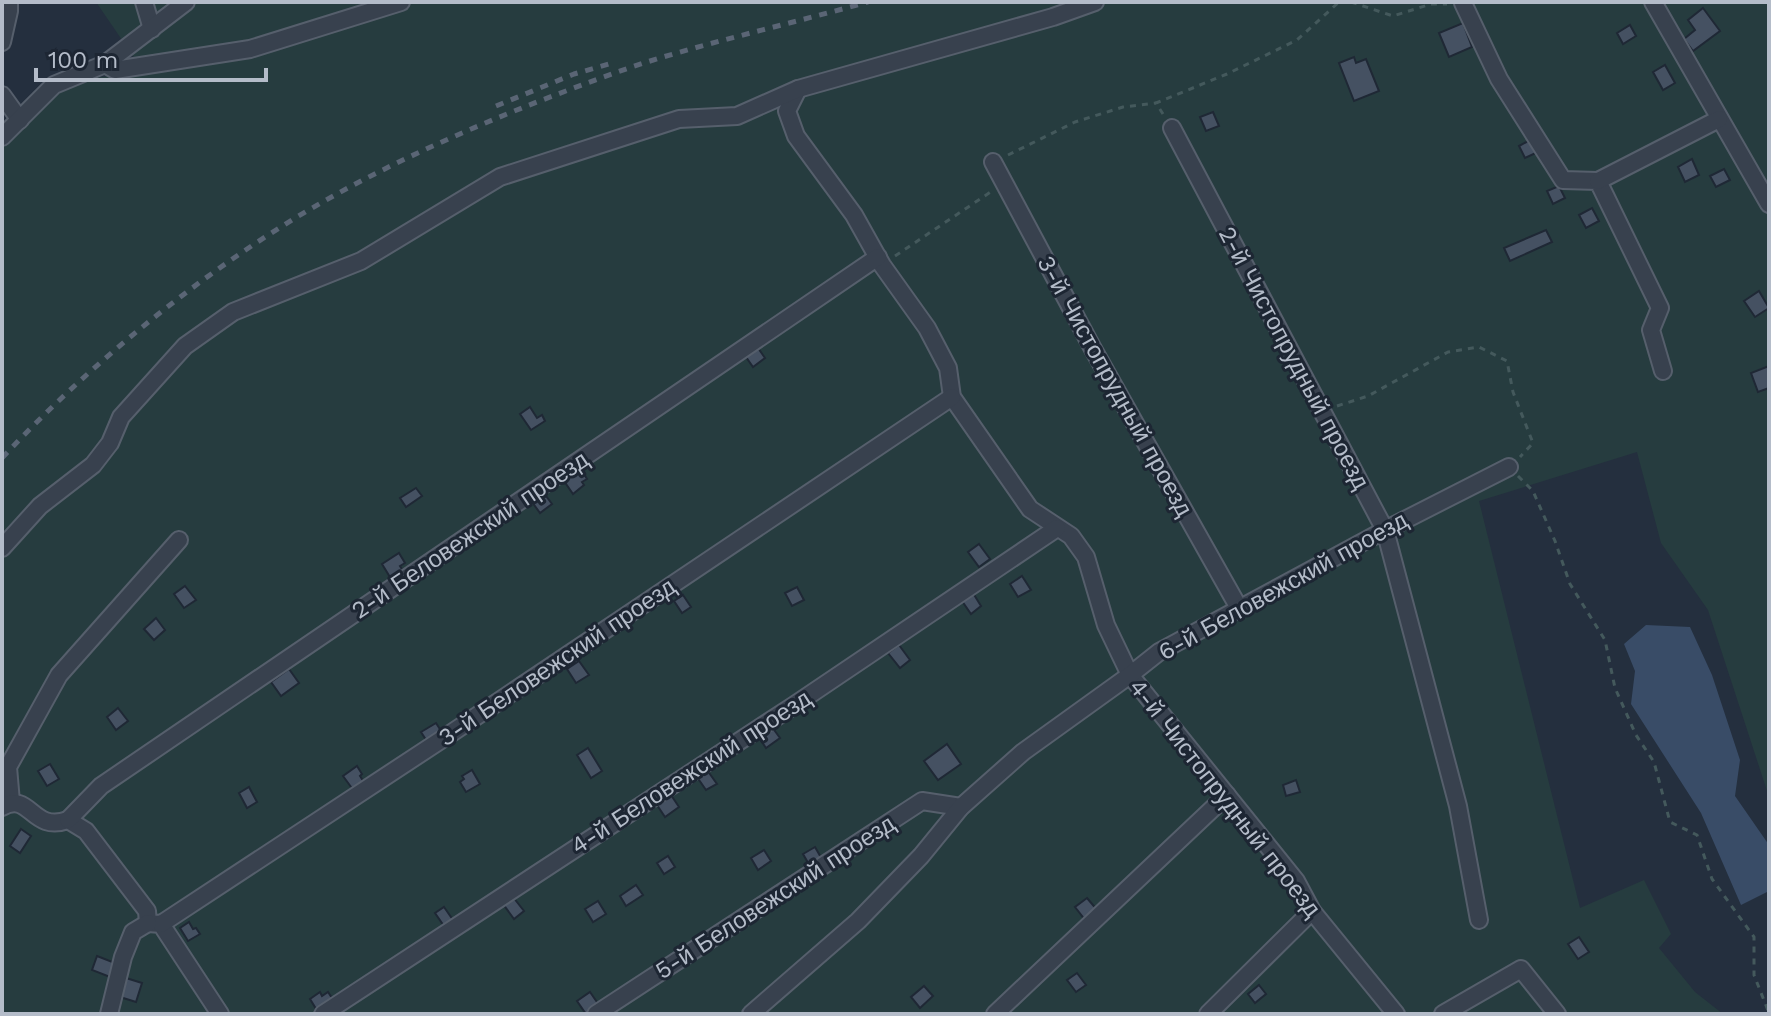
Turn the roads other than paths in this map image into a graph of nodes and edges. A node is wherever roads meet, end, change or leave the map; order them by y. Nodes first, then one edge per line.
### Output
1 (9, 2) edge
2 (144, 2) edge
3 (186, 2) edge
4 (401, 2) edge
5 (1095, 2) edge
6 (1653, 2) edge
7 (1463, 3) edge
8 (152, 29) junction
9 (2, 42) edge
10 (105, 64) junction
11 (798, 89) junction
12 (2, 95) edge
13 (1719, 119) junction
14 (20, 120) junction
15 (1172, 128) road end
16 (2, 137) edge
17 (993, 162) road end
18 (1598, 181) junction
19 (1769, 204) edge
20 (880, 261) junction
21 (1663, 371) dead end
22 (952, 397) junction
23 (1509, 467) road end
24 (1057, 528) junction
25 (1385, 530) junction
26 (179, 540) dead end
27 (2, 548) edge
28 (1239, 608) junction
29 (1130, 675) junction
30 (1227, 795) junction
31 (6, 805) edge
32 (961, 807) junction
33 (68, 820) junction
34 (1312, 911) junction
35 (1479, 920) dead end
36 (155, 923) junction
37 (109, 1014) edge
38 (220, 1014) edge
39 (323, 1014) edge
40 (596, 1014) edge
41 (751, 1014) edge
42 (995, 1014) edge
43 (1208, 1014) edge
44 (1396, 1014) edge
45 (1443, 1014) edge
46 (1557, 1014) edge

1 - 9 lane
2 - 8 lane
3 - 8 lane
4 - 10 lane
5 - 11 lane
6 - 13 lane
7 - 18 lane
8 - 10 lane
10 - 14 lane
11 - 20 lane, 4-й Чистопрудный проезд
11 - 27 lane
12 - 14 lane
13 - 18 lane
13 - 19 lane
14 - 16 lane
15 - 25 lane, 2-й Чистопрудный проезд
17 - 28 lane, 3-й Чистопрудный проезд
18 - 21 lane
20 - 22 lane, 4-й Чистопрудный проезд
20 - 33 lane, 2-й Беловежский проезд
22 - 24 lane, 4-й Чистопрудный проезд
22 - 36 lane, 3-й Беловежский проезд
23 - 25 lane, 6-й Беловежский проезд
24 - 29 lane, 4-й Чистопрудный проезд
24 - 39 lane, 4-й Беловежский проезд
25 - 28 lane, 6-й Беловежский проезд
25 - 35 lane, 2-й Чистопрудный проезд
26 - 31 lane
28 - 29 lane, 6-й Беловежский проезд
29 - 30 lane, 4-й Чистопрудный проезд
29 - 32 lane, 6-й Беловежский проезд
30 - 34 lane, 4-й Чистопрудный проезд
30 - 42 lane
31 - 33 lane
32 - 40 lane, 5-й Беловежский проезд
32 - 41 lane, 6-й Беловежский проезд
33 - 36 lane
34 - 43 lane
34 - 44 lane, 4-й Чистопрудный проезд
36 - 37 lane, 3-й Беловежский проезд
36 - 38 lane
45 - 46 lane

